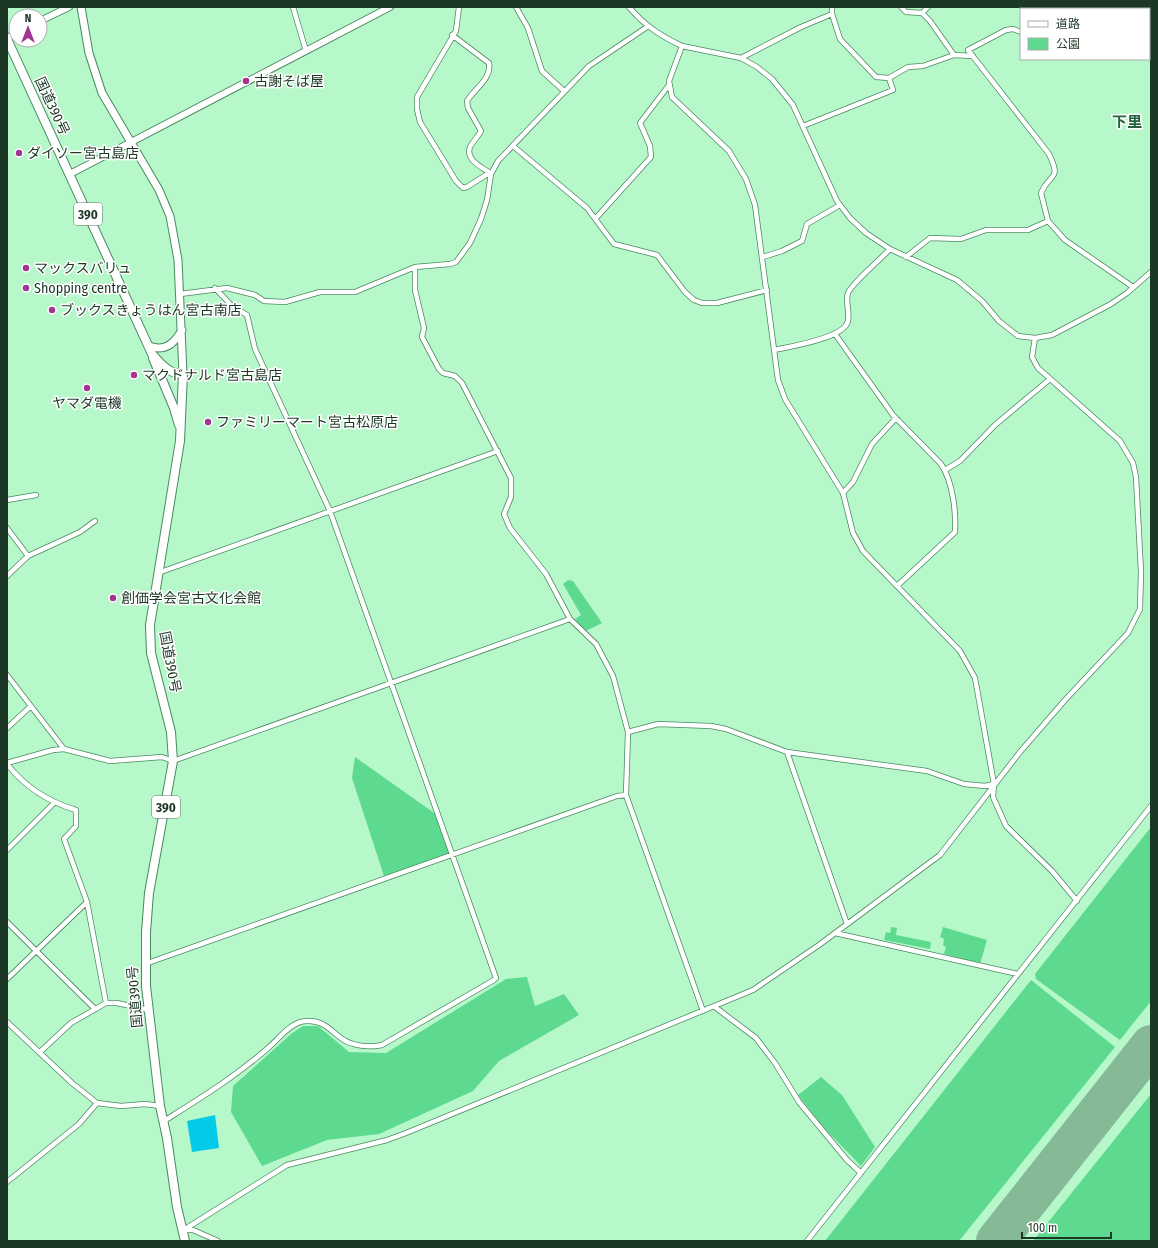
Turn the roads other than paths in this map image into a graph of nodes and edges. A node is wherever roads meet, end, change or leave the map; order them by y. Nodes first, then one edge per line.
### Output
1 (69, 7) edge
2 (81, 7) edge
3 (293, 7) edge
4 (390, 7) edge
5 (459, 7) edge
6 (516, 7) edge
7 (629, 7) edge
8 (832, 7) edge
9 (901, 7) edge
10 (928, 7) edge
11 (922, 13) junction
12 (832, 14) junction
13 (48, 17) edge
14 (647, 27) junction
15 (1020, 32) edge
16 (452, 35) junction
17 (7, 38) edge
18 (682, 46) junction
19 (306, 51) junction
20 (954, 55) junction
21 (972, 56) junction
22 (740, 58) junction
23 (889, 78) junction
24 (669, 86) junction
25 (564, 91) junction
26 (803, 126) junction
27 (131, 142) junction
28 (513, 146) junction
29 (490, 173) junction
30 (70, 174) junction
31 (840, 205) junction
32 (596, 218) junction
33 (1048, 221) junction
34 (890, 249) junction
35 (763, 257) junction
36 (906, 257) junction
37 (415, 267) junction
38 (1151, 272) edge
39 (1133, 287) junction
40 (215, 288) junction
41 (767, 290) junction
42 (180, 294) junction
43 (182, 329) junction
44 (834, 334) junction
45 (1035, 338) junction
46 (150, 350) junction
47 (774, 350) junction
48 (183, 374) junction
49 (1050, 379) junction
50 (896, 418) junction
51 (181, 432) junction
52 (498, 451) junction
53 (945, 470) junction
54 (843, 493) junction
55 (36, 495) dead end
56 (7, 500) edge
57 (330, 511) junction
58 (95, 521) dead end
59 (7, 528) edge
60 (28, 556) junction
61 (158, 573) junction
62 (7, 576) edge
63 (897, 586) junction
64 (570, 619) junction
65 (7, 675) edge
66 (392, 682) junction
67 (31, 706) junction
68 (7, 728) edge
69 (628, 732) junction
70 (64, 749) junction
71 (787, 752) junction
72 (173, 761) junction
73 (7, 763) edge
74 (994, 784) junction
75 (626, 795) junction
76 (54, 803) junction
77 (1151, 806) edge
78 (7, 850) edge
79 (453, 855) junction
80 (1077, 901) junction
81 (87, 902) junction
82 (7, 922) edge
83 (847, 924) junction
84 (835, 933) junction
85 (36, 952) junction
86 (145, 964) junction
87 (1018, 974) junction
88 (7, 979) edge
89 (106, 1003) junction
90 (715, 1007) junction
91 (95, 1009) junction
92 (148, 1010) junction
93 (703, 1012) junction
94 (7, 1022) edge
95 (40, 1052) junction
96 (97, 1103) junction
97 (160, 1106) junction
98 (164, 1121) junction
99 (861, 1173) junction
100 (7, 1182) edge
101 (182, 1231) junction
102 (185, 1241) edge
103 (218, 1241) edge
104 (807, 1241) edge

1 - 13 street
2 - 27 main road
3 - 19 street
4 - 19 street
5 - 16 street
6 - 25 street
7 - 14 street
8 - 12 street
9 - 11 street
10 - 11 street
11 - 20 street
12 - 22 street
12 - 23 street
14 - 18 street
14 - 25 street
15 - 21 street
16 - 29 street
16 - 29 street
17 - 30 highway, 国道390号 / 390
18 - 22 street
18 - 24 street
19 - 27 street
20 - 21 street
20 - 23 street
21 - 33 street
22 - 26 street
23 - 26 street
24 - 32 street
24 - 35 street
25 - 28 street
26 - 31 street
27 - 30 street
27 - 42 main road
28 - 29 street
28 - 32 street
29 - 37 street
30 - 46 highway, 国道390号 / 390
31 - 34 street
31 - 35 street
32 - 41 street
33 - 36 street
33 - 39 street
34 - 36 street
34 - 44 street
35 - 41 street
36 - 45 street
37 - 40 street
37 - 52 street
38 - 39 street
39 - 45 street
40 - 42 street
40 - 57 street
41 - 47 street
42 - 43 main road
43 - 46 main road
43 - 48 main road
44 - 47 street
44 - 50 street
45 - 49 street
46 - 48 highway, 国道390号 / 390
46 - 51 highway
47 - 54 street
48 - 51 highway, 国道390号 / 390
49 - 53 street
49 - 74 street
50 - 53 street
50 - 54 street
51 - 61 highway, 国道390号 / 390
52 - 57 street
52 - 64 street
53 - 63 street
54 - 63 street
55 - 56 street
57 - 61 street
57 - 66 street
58 - 60 street
59 - 60 street
60 - 62 street
61 - 72 highway, 国道390号 / 390
63 - 74 street
64 - 66 street
64 - 69 street
65 - 67 street
66 - 72 street
66 - 79 street
67 - 68 street
67 - 70 street
69 - 71 street
69 - 75 street
70 - 72 street
70 - 73 street
71 - 74 street
71 - 83 street
72 - 86 highway, 国道390号 / 390
73 - 76 street
74 - 80 street
74 - 83 street
75 - 79 street
75 - 93 street
76 - 78 street
76 - 81 street
77 - 80 street
79 - 86 street
79 - 98 street
80 - 87 street
81 - 85 street
81 - 89 street
82 - 85 street
83 - 84 street
84 - 87 street
84 - 90 street
85 - 88 street
85 - 91 street
86 - 92 highway, 国道390号 / 390
87 - 99 street
89 - 91 street
89 - 92 street
90 - 93 street
90 - 99 street
91 - 95 street
92 - 97 highway, 国道390号 / 390
93 - 101 street
94 - 95 street
95 - 96 street
96 - 97 street
96 - 100 street
97 - 98 highway, 国道390号 / 390
98 - 101 highway, 国道390号 / 390
99 - 104 street
101 - 102 highway, 国道390号 / 390
101 - 103 street

